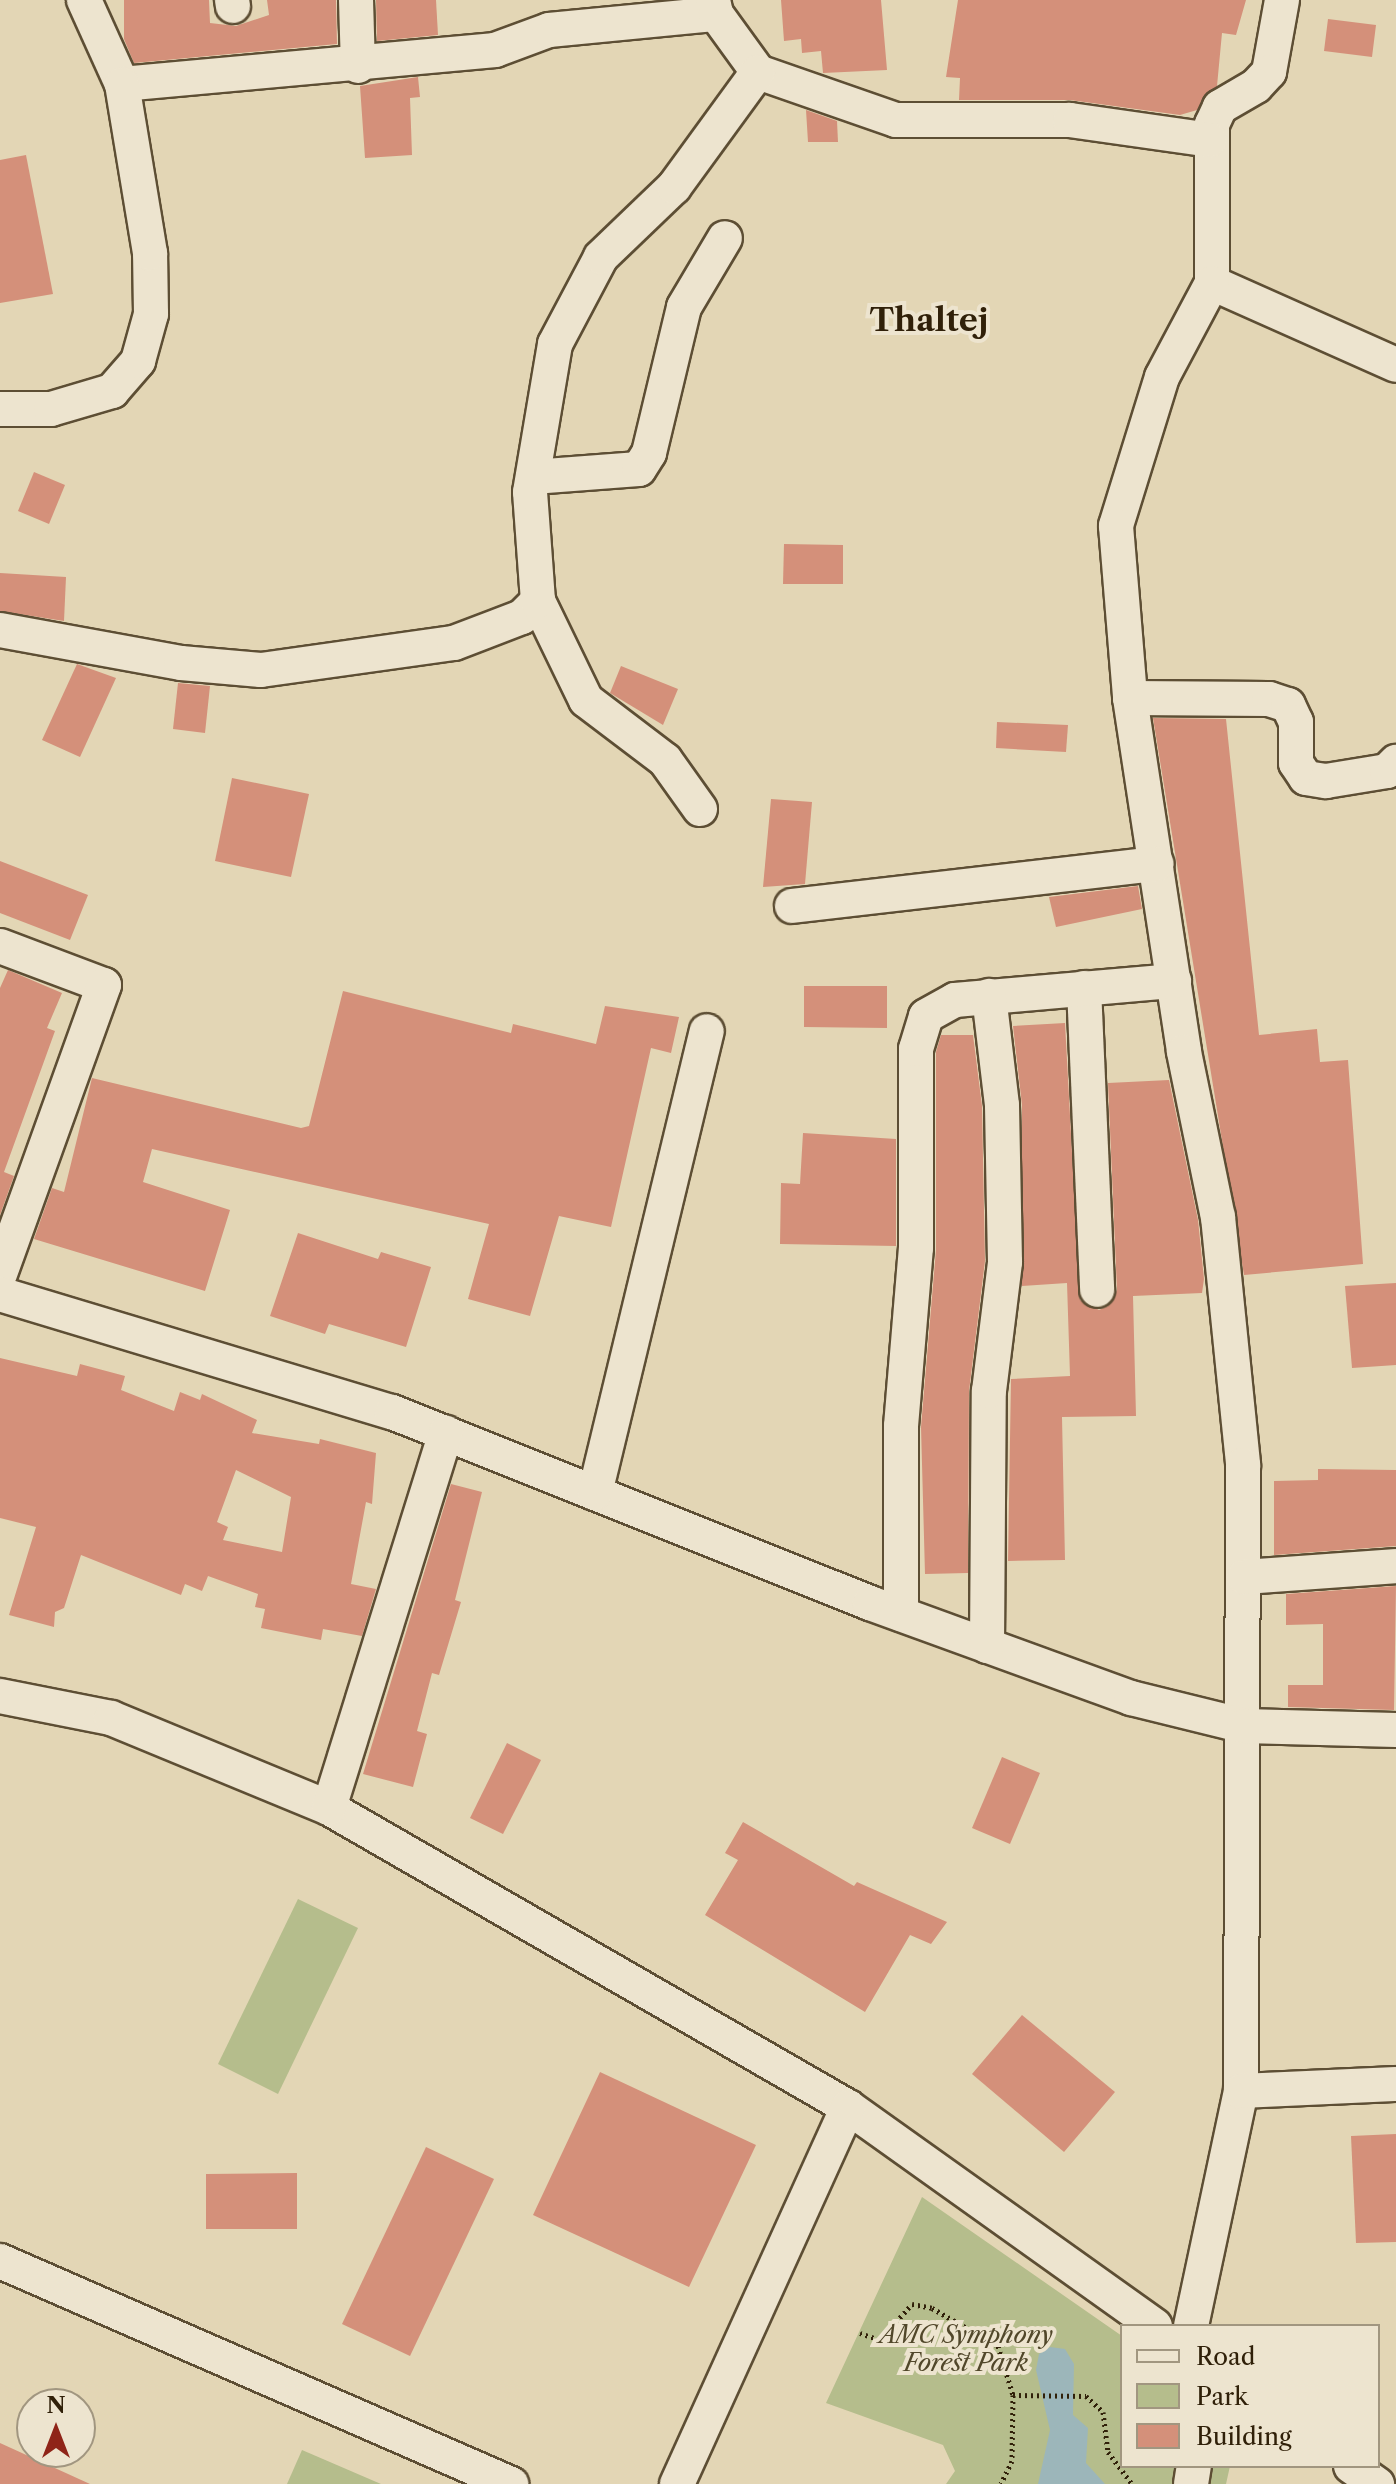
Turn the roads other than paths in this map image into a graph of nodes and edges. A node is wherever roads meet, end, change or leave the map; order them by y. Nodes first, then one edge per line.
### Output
1 (84, 0) edge
2 (356, 0) edge
3 (1282, 0) edge
4 (714, 7) edge
5 (358, 66) junction
6 (758, 72) junction
7 (122, 84) junction
8 (1210, 140) junction
9 (725, 238) dead end
10 (1212, 283) junction
11 (1396, 365) edge
12 (0, 409) edge
13 (533, 477) junction
14 (538, 601) junction
15 (0, 630) edge
16 (1130, 698) junction
17 (1396, 762) edge
18 (700, 809) dead end
19 (1157, 864) junction
20 (792, 906) dead end
21 (0, 946) edge
22 (1174, 981) junction
23 (1084, 988) junction
24 (989, 996) junction
25 (707, 1031) dead end
26 (0, 1274) edge
27 (1097, 1290) dead end
28 (0, 1294) edge
29 (446, 1433) junction
30 (595, 1493) junction
31 (1396, 1566) edge
32 (1244, 1577) junction
33 (901, 1614) junction
34 (987, 1646) junction
35 (0, 1696) edge
36 (1244, 1726) junction
37 (1396, 1730) edge
38 (329, 1808) junction
39 (1396, 2084) edge
40 (1241, 2091) junction
41 (848, 2107) junction
42 (0, 2261) edge
43 (1152, 2324) edge
44 (1191, 2324) edge
45 (1354, 2468) edge
46 (511, 2484) edge
47 (677, 2484) edge
48 (1377, 2484) edge

1 - 7 street
2 - 5 street
3 - 8 street
4 - 5 street
4 - 6 street
5 - 7 street
6 - 8 street
6 - 13 street
7 - 12 street
8 - 10 street
9 - 13 street
10 - 11 street
10 - 16 street
13 - 14 street
14 - 15 street
14 - 18 street
16 - 17 street
16 - 19 street
19 - 20 street
19 - 22 street
21 - 26 street
22 - 23 street
22 - 32 street
23 - 24 street
23 - 27 street
24 - 33 street
24 - 34 street
25 - 30 street
28 - 29 street
29 - 30 street
29 - 38 street
30 - 33 street
31 - 32 street
32 - 36 street
33 - 34 street
34 - 36 street
35 - 38 street
36 - 37 street
36 - 40 street
38 - 41 street
39 - 40 street
40 - 44 street
41 - 43 street
41 - 47 street
42 - 46 street
45 - 48 street

